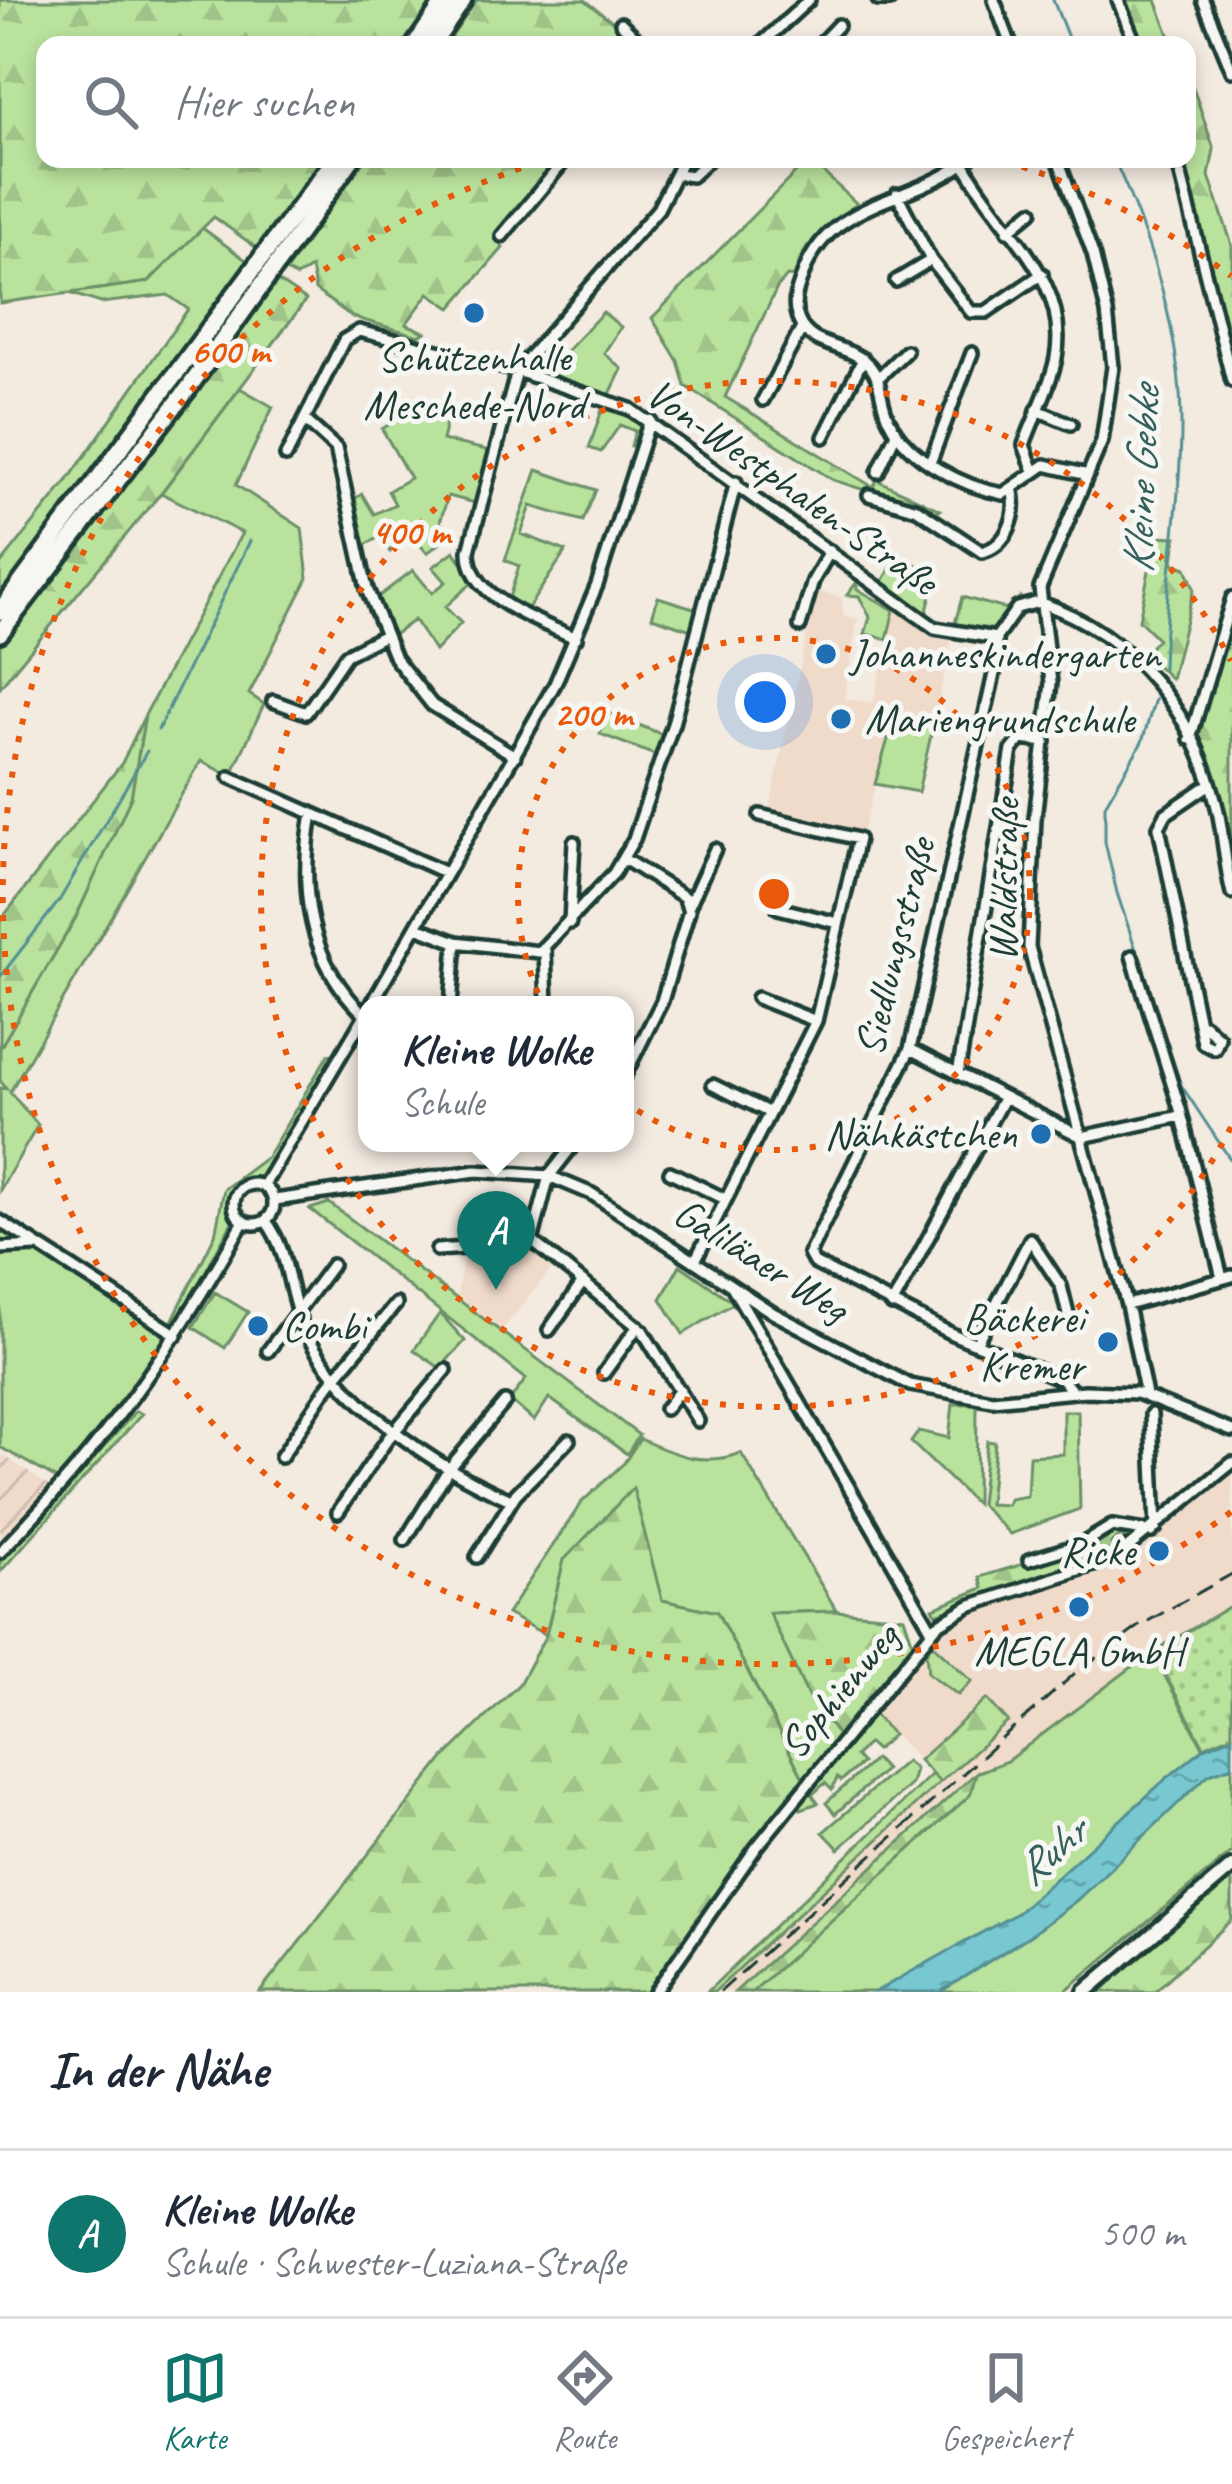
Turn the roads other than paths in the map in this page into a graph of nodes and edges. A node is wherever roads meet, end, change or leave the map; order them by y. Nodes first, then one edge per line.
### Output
1 (446, 0) edge
2 (463, 0) edge
3 (788, 0) edge
4 (878, 0) edge
5 (890, 0) edge
6 (994, 0) edge
7 (1118, 0) edge
8 (1203, 0) edge
9 (804, 4) edge
10 (621, 23) dead end
11 (838, 25) dead end
12 (421, 36) edge
13 (438, 36) edge
14 (635, 36) edge
15 (770, 36) edge
16 (828, 36) edge
17 (1008, 36) edge
18 (1132, 36) edge
19 (1232, 71) edge
20 (328, 168) edge
21 (346, 168) edge
22 (559, 168) edge
23 (680, 168) edge
24 (700, 168) edge
25 (951, 168) edge
26 (970, 168) edge
27 (1062, 168) edge
28 (1179, 168) edge
29 (678, 174) junction
30 (897, 194) junction
31 (1032, 211) dead end
32 (1008, 231) junction
33 (502, 236) dead end
34 (931, 260) junction
35 (1042, 274) junction
36 (896, 281) dead end
37 (802, 328) junction
38 (906, 351) dead end
39 (972, 352) dead end
40 (863, 358) junction
41 (517, 371) junction
42 (877, 379) junction
43 (1232, 381) edge
44 (763, 400) dead end
45 (1037, 410) junction
46 (305, 420) junction
47 (650, 420) junction
48 (1071, 424) dead end
49 (896, 434) junction
50 (824, 437) dead end
51 (286, 456) dead end
52 (930, 463) junction
53 (1034, 471) junction
54 (878, 472) dead end
55 (1088, 475) junction
56 (736, 482) junction
57 (1013, 492) junction
58 (869, 495) dead end
59 (830, 551) junction
60 (1232, 598) edge
61 (1040, 602) junction
62 (0, 611) edge
63 (800, 626) dead end
64 (0, 634) edge
65 (383, 636) junction
66 (576, 638) junction
67 (996, 638) junction
68 (273, 701) dead end
69 (1190, 739) junction
70 (1045, 742) junction
71 (515, 756) junction
72 (230, 777) dead end
73 (1210, 784) junction
74 (312, 814) junction
75 (760, 815) dead end
76 (574, 842) dead end
77 (716, 849) dead end
78 (624, 859) junction
79 (446, 874) junction
80 (1232, 893) edge
81 (689, 907) junction
82 (778, 908) dead end
83 (570, 923) junction
84 (838, 923) junction
85 (416, 927) junction
86 (456, 942) junction
87 (545, 950) junction
88 (1132, 956) dead end
89 (377, 996) edge
90 (452, 996) edge
91 (547, 996) edge
92 (757, 998) dead end
93 (358, 1001) edge
94 (816, 1021) junction
95 (1204, 1025) dead end
96 (358, 1028) edge
97 (910, 1049) junction
98 (634, 1056) edge
99 (958, 1074) junction
100 (713, 1084) dead end
101 (1004, 1097) junction
102 (769, 1112) junction
103 (1181, 1116) junction
104 (1082, 1137) junction
105 (568, 1152) edge
106 (670, 1172) dead end
107 (548, 1176) junction
108 (263, 1185) junction
109 (725, 1199) junction
110 (275, 1200) junction
111 (0, 1221) edge
112 (244, 1221) junction
113 (266, 1221) junction
114 (531, 1234) junction
115 (36, 1246) junction
116 (0, 1248) edge
117 (437, 1250) dead end
118 (694, 1262) junction
119 (332, 1264) dead end
120 (1227, 1277) edge
121 (583, 1282) junction
122 (732, 1287) junction
123 (396, 1304) dead end
124 (892, 1305) junction
125 (1126, 1305) junction
126 (297, 1309) junction
127 (773, 1312) junction
128 (1070, 1318) dead end
129 (638, 1326) junction
130 (754, 1327) junction
131 (549, 1330) dead end
132 (177, 1335) junction
133 (976, 1344) junction
134 (268, 1351) dead end
135 (446, 1370) dead end
136 (604, 1373) dead end
137 (336, 1377) junction
138 (680, 1390) junction
139 (1072, 1391) junction
140 (1146, 1395) junction
141 (505, 1402) dead end
142 (665, 1409) dead end
143 (1151, 1414) dead end
144 (698, 1420) dead end
145 (396, 1429) junction
146 (1232, 1431) edge
147 (569, 1440) dead end
148 (280, 1457) dead end
149 (1232, 1462) edge
150 (448, 1470) junction
151 (511, 1500) junction
152 (338, 1512) dead end
153 (1154, 1530) junction
154 (405, 1540) dead end
155 (0, 1552) edge
156 (477, 1556) dead end
157 (1029, 1560) dead end
158 (932, 1630) junction
159 (1232, 1867) edge
160 (655, 1992) edge
161 (1085, 1992) edge

1 - 12 highway
2 - 13 highway
3 - 9 street
4 - 5 street
6 - 17 street
7 - 18 street
8 - 19 street
9 - 15 street
10 - 14 street
11 - 16 street
20 - 62 highway
21 - 64 highway
22 - 33 street
23 - 29 street
24 - 29 street
25 - 30 street
26 - 32 street
27 - 55 street, Waldstraße
28 - 43 street
29 - 41 street
30 - 34 street
30 - 37 street
31 - 32 street
32 - 35 street
34 - 35 street
34 - 36 street
35 - 45 street
37 - 40 street
37 - 44 street
38 - 42 street
39 - 52 street
40 - 42 street
40 - 50 street
41 - 46 street, Von-Westphalen-Straße
41 - 47 street, Von-Westphalen-Straße
41 - 66 street
42 - 49 street
45 - 48 street
45 - 53 street
46 - 51 street
46 - 65 street
47 - 56 street, Von-Westphalen-Straße
47 - 66 street
49 - 52 street
49 - 54 street
52 - 57 street
53 - 55 street
53 - 57 street
55 - 61 street, Waldstraße
56 - 59 street, Von-Westphalen-Straße
56 - 78 street
57 - 58 street
59 - 63 street
59 - 67 street, Von-Westphalen-Straße
60 - 69 street
61 - 67 street
61 - 69 street
61 - 70 street, Waldstraße
65 - 68 street
65 - 71 street
66 - 71 street
67 - 97 street, Siedlungsstraße
69 - 73 street
70 - 99 street
70 - 104 street, Waldstraße
71 - 79 street
72 - 74 street
73 - 80 street
73 - 95 street
74 - 79 street
74 - 93 street
75 - 84 street
76 - 83 street
77 - 81 street
78 - 81 street
78 - 83 street
79 - 85 street
81 - 98 street
82 - 84 street
83 - 87 street
84 - 94 street
85 - 86 street
85 - 89 street
86 - 87 street
86 - 90 street
87 - 91 street
88 - 103 street
92 - 94 street
94 - 102 street
96 - 108 street
97 - 99 street
97 - 124 street, Siedlungsstraße
99 - 101 street
100 - 102 street
101 - 104 street
101 - 124 street
102 - 109 street
103 - 104 street
103 - 120 street
104 - 125 street, Waldstraße
105 - 107 street
106 - 109 street
107 - 110 street, Galiläaer Weg
107 - 114 street
107 - 118 street, Galiläaer Weg
108 - 110 street
108 - 112 street
109 - 118 street
110 - 113 street
111 - 115 street
112 - 113 street
112 - 132 street
113 - 126 street
114 - 117 street
114 - 121 street
115 - 116 street
115 - 132 street
118 - 122 street, Galiläaer Weg
119 - 126 street
120 - 125 street
121 - 129 street
121 - 131 street
122 - 127 street, Galiläaer Weg
122 - 130 street
123 - 137 street
124 - 133 street
125 - 140 street, Waldstraße
126 - 134 street
126 - 137 street
127 - 130 street
127 - 139 street, Galiläaer Weg
128 - 133 street
129 - 136 street
129 - 138 street
130 - 158 street
132 - 155 street
133 - 139 street
135 - 145 street
137 - 145 street
137 - 148 street
138 - 142 street
138 - 144 street
139 - 140 street
140 - 146 street
141 - 150 street
143 - 153 street
145 - 150 street
145 - 152 street
147 - 151 street
149 - 153 street, Sophienweg
150 - 151 street
150 - 154 street
151 - 156 street
153 - 157 street
153 - 158 street, Sophienweg
158 - 160 street, Sophienweg
159 - 161 main road

